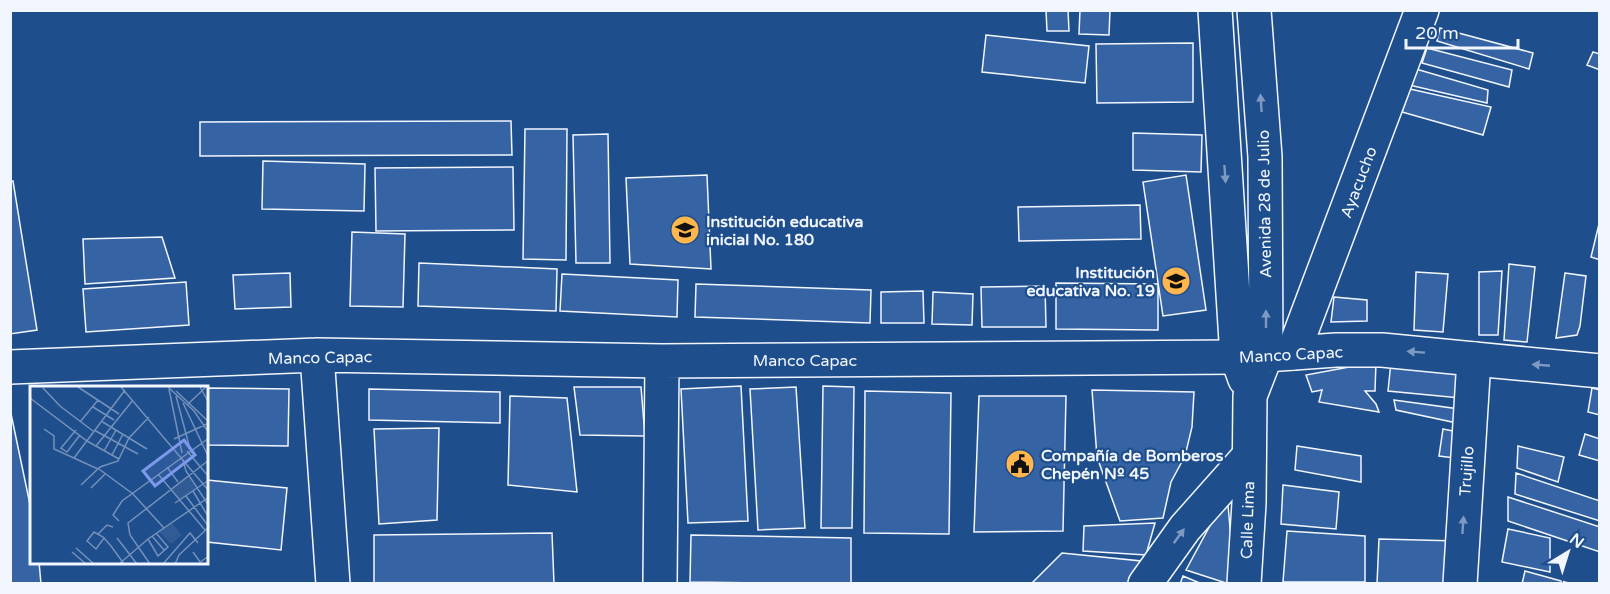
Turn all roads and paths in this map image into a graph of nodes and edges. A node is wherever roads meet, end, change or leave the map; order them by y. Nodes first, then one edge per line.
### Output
1 (1215, 10) edge
2 (1254, 10) edge
3 (1422, 10) edge
4 (317, 355) junction
5 (1266, 355) junction
6 (1474, 359) junction
7 (662, 361) junction
8 (1598, 364) edge
9 (10, 367) edge
10 (1249, 456) junction
11 (333, 584) edge
12 (660, 584) edge
13 (1145, 584) edge
14 (1244, 584) edge
15 (1460, 584) edge

1 -> 5 street, Avenida 28 de Julio
5 -> 2 street, Avenida 28 de Julio
3 - 5 street, Ayacucho
4 - 7 street, Manco Capac
4 - 9 street, Manco Capac
4 - 11 street
6 -> 5 street, Manco Capac
5 - 7 street, Manco Capac
5 - 10 street, Avenida 28 de Julio
8 -> 6 street, Manco Capac
15 -> 6 street, Trujillo
7 - 12 street
13 -> 10 street
10 - 14 street, Calle Lima

